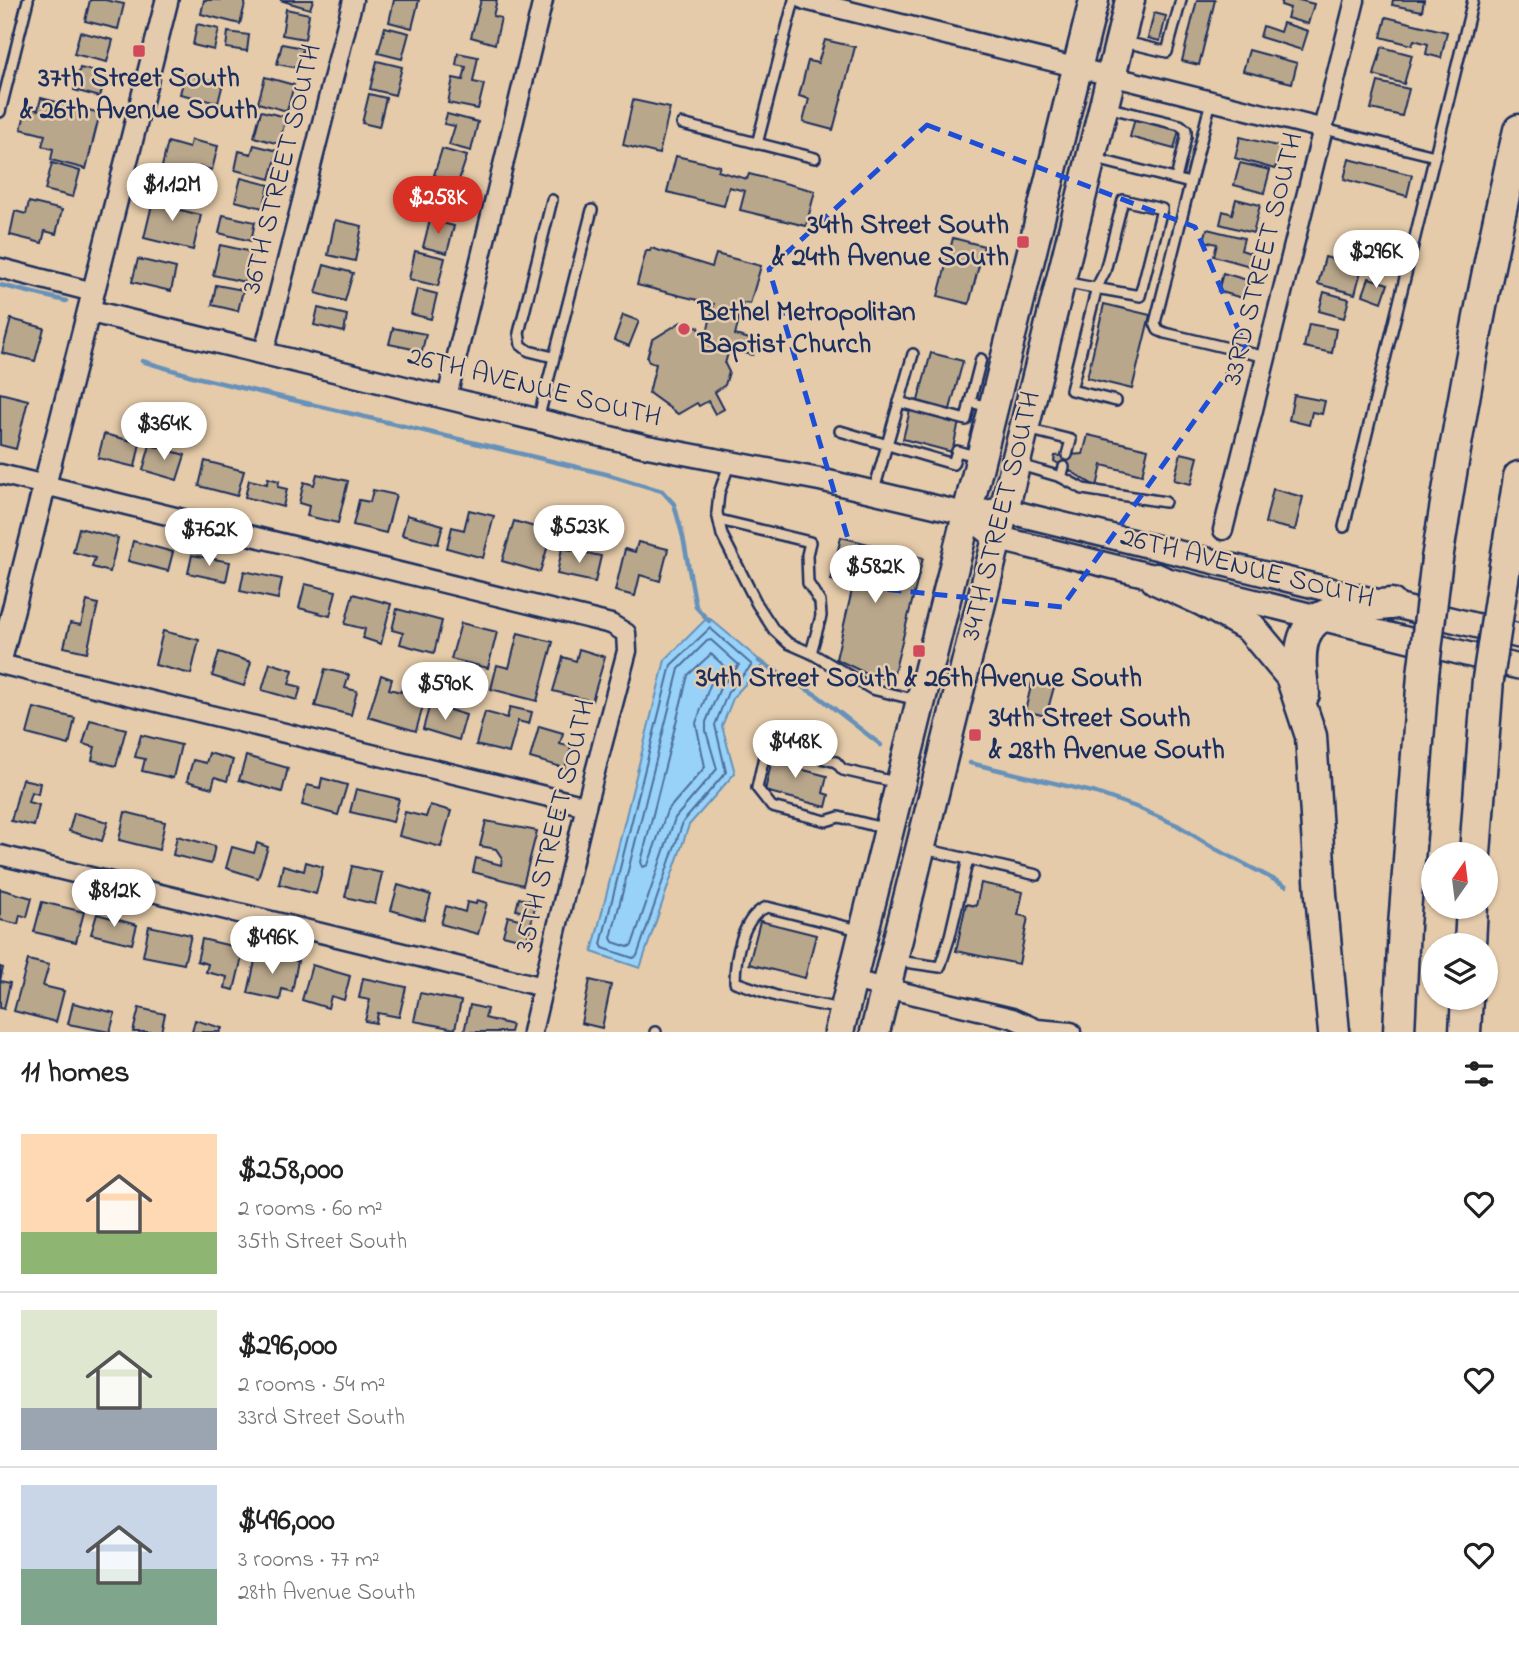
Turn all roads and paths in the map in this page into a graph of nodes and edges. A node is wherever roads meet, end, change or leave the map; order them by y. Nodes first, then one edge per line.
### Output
1 (28, 0) edge
2 (167, 0) edge
3 (353, 0) edge
4 (543, 0) edge
5 (794, 0) edge
6 (806, 0) edge
7 (1094, 0) edge
8 (1130, 0) edge
9 (1181, 0) edge
10 (1355, 0) edge
11 (1473, 0) edge
12 (1120, 40) junction
13 (1077, 66) junction
14 (1111, 76) junction
15 (1211, 101) junction
16 (1103, 106) junction
17 (0, 112) edge
18 (682, 124) dead end
19 (1324, 130) junction
20 (1519, 130) edge
21 (757, 144) junction
22 (1434, 156) junction
23 (1090, 158) junction
24 (815, 159) dead end
25 (1176, 179) junction
26 (1190, 183) junction
27 (552, 200) dead end
28 (592, 210) dead end
29 (0, 268) edge
30 (1060, 281) junction
31 (1097, 287) junction
32 (91, 301) junction
33 (264, 352) junction
34 (913, 354) dead end
35 (553, 357) junction
36 (1266, 357) junction
37 (981, 359) dead end
38 (447, 397) junction
39 (1116, 401) dead end
40 (899, 402) junction
41 (982, 405) junction
42 (538, 420) junction
43 (1023, 428) junction
44 (841, 431) dead end
45 (887, 445) junction
46 (1067, 455) dead end
47 (981, 457) junction
48 (730, 463) junction
49 (1015, 463) junction
50 (0, 474) edge
51 (1519, 477) edge
52 (45, 485) junction
53 (873, 492) junction
54 (1165, 502) dead end
55 (1003, 510) junction
56 (967, 514) junction
57 (719, 520) junction
58 (1344, 527) dead end
59 (1223, 530) dead end
60 (997, 538) junction
61 (1156, 579) junction
62 (1391, 604) junction
63 (1319, 617) junction
64 (1519, 636) edge
65 (811, 653) junction
66 (0, 663) edge
67 (1519, 667) edge
68 (921, 701) junction
69 (1311, 736) junction
70 (901, 783) junction
71 (586, 806) junction
72 (889, 829) junction
73 (1476, 842) edge
74 (920, 849) junction
75 (0, 855) edge
76 (968, 859) junction
77 (1037, 875) dead end
78 (864, 931) junction
79 (892, 960) junction
80 (852, 980) junction
81 (543, 987) junction
82 (885, 988) junction
83 (1466, 1010) edge
84 (842, 1021) edge
85 (1037, 1030) edge
86 (532, 1032) edge
87 (874, 1032) edge
88 (1071, 1032) edge
89 (1334, 1032) edge
90 (1399, 1032) edge
91 (1465, 1032) edge

1 - 17 lane
2 - 32 street
3 - 33 street, 36TH STREET SOUTH
4 - 38 street
5 - 21 lane
6 - 13 street
7 - 13 highway, 34TH STREET SOUTH
8 - 12 highway, 34TH STREET SOUTH
9 - 12 lane
10 - 19 street, 33RD STREET SOUTH
11 - 22 lane
12 - 14 highway, 34TH STREET SOUTH
13 - 14 street
13 - 41 highway, 34TH STREET SOUTH
14 - 15 street
14 - 16 highway, 34TH STREET SOUTH
15 - 19 street
15 - 26 lane
16 - 23 highway, 34TH STREET SOUTH
16 - 25 lane
18 - 21 lane
19 - 22 lane
19 - 36 street, 33RD STREET SOUTH
20 - 90 highway, bridge
21 - 24 lane
22 - 58 lane
23 - 25 lane
23 - 30 highway, 34TH STREET SOUTH
25 - 26 lane
26 - 36 lane
27 - 35 lane
28 - 35 lane
29 - 32 street, 26TH AVENUE SOUTH
30 - 31 lane
30 - 43 highway, 34TH STREET SOUTH
31 - 31 lane
31 - 39 lane
32 - 33 street, 26TH AVENUE SOUTH
32 - 52 street
33 - 38 street, 26TH AVENUE SOUTH
34 - 40 lane
35 - 42 lane
36 - 59 street, 33RD STREET SOUTH
37 - 41 lane
38 - 42 street, 26TH AVENUE SOUTH
40 - 41 lane
40 - 45 lane
41 - 47 highway, 34TH STREET SOUTH
42 - 48 street, 26TH AVENUE SOUTH
43 - 46 lane
43 - 49 highway, 34TH STREET SOUTH
44 - 45 lane
45 - 47 lane
45 - 53 lane
47 - 56 highway, 34TH STREET SOUTH
48 - 53 street, 26TH AVENUE SOUTH
48 - 57 lane
49 - 54 lane
49 - 55 highway, 34TH STREET SOUTH
50 - 52 street
51 - 73 highway, bridge
52 - 66 street
52 - 71 street, 35TH STREET SOUTH
53 - 56 street, 26TH AVENUE SOUTH
55 - 56 main road, 26TH AVENUE SOUTH
55 - 60 highway, 34TH STREET SOUTH
55 - 62 main road, 26TH AVENUE SOUTH
56 - 60 main road, 26TH AVENUE SOUTH
56 - 68 highway, 34TH STREET SOUTH
57 - 65 lane
57 - 65 lane
60 - 61 main road, 26TH AVENUE SOUTH
60 - 74 highway, 34TH STREET SOUTH
61 - 63 main road, 26TH AVENUE SOUTH
61 - 69 highway
62 - 63 highway
62 - 64 main road, 26TH AVENUE SOUTH
63 - 67 main road, 26TH AVENUE SOUTH
63 - 69 highway
65 - 68 lane
66 - 71 street
68 - 70 highway, 34TH STREET SOUTH
69 - 89 highway
70 - 72 highway, 34TH STREET SOUTH
70 - 72 lane
71 - 81 street, 35TH STREET SOUTH
72 - 78 highway, 34TH STREET SOUTH
74 - 76 lane
74 - 79 highway, 34TH STREET SOUTH
75 - 81 street
76 - 77 lane
76 - 79 lane
78 - 80 highway, 34TH STREET SOUTH
78 - 84 lane
79 - 82 highway, 34TH STREET SOUTH
80 - 82 street
80 - 84 highway, 34TH STREET SOUTH
81 - 86 street, 35TH STREET SOUTH
82 - 85 street
82 - 87 highway, 34TH STREET SOUTH
83 - 91 highway
85 - 88 street

